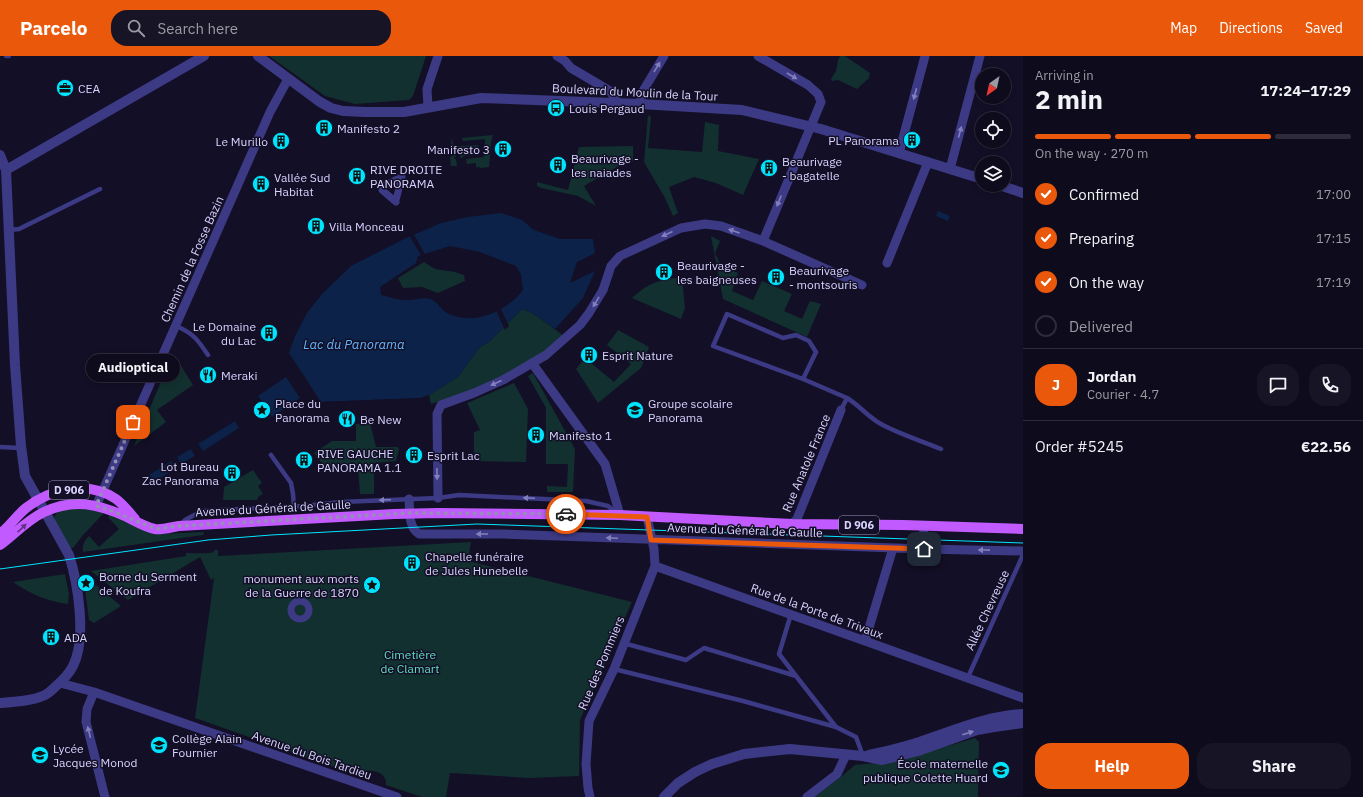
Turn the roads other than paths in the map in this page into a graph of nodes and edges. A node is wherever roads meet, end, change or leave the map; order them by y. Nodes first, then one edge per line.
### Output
1 (204, 56) edge
2 (258, 56) edge
3 (438, 56) edge
4 (557, 56) edge
5 (664, 56) edge
6 (758, 56) edge
7 (925, 56) edge
8 (980, 56) edge
9 (288, 79) junction
10 (618, 103) junction
11 (640, 104) junction
12 (428, 107) junction
13 (811, 126) junction
14 (899, 153) junction
15 (0, 155) edge
16 (928, 162) junction
17 (6, 170) junction
18 (950, 170) junction
19 (975, 177) edge
20 (4, 185) edge
21 (100, 189) dead end
22 (1011, 189) edge
23 (1023, 193) edge
24 (9, 230) junction
25 (764, 241) junction
26 (887, 263) dead end
27 (862, 285) dead end
28 (176, 326) junction
29 (208, 355) dead end
30 (532, 363) junction
31 (803, 379) junction
32 (846, 398) junction
33 (841, 410) joint
34 (0, 447) edge
35 (21, 448) junction
36 (941, 449) dead end
37 (272, 455) dead end
38 (102, 492) junction
39 (438, 498) junction
40 (409, 499) junction
41 (38, 500) junction
42 (96, 506) junction
43 (294, 507) junction
44 (45, 512) junction
45 (410, 513) junction
46 (620, 515) junction
47 (647, 517) junction
48 (139, 523) junction
49 (792, 524) junction
50 (179, 526) junction
51 (924, 526) junction
52 (1023, 529) edge
53 (0, 534) edge
54 (651, 540) junction
55 (0, 545) edge
56 (893, 548) junction
57 (924, 549) junction
58 (1023, 551) edge
59 (655, 566) junction
60 (791, 614) junction
61 (865, 641) junction
62 (623, 643) junction
63 (614, 670) junction
64 (796, 676) junction
65 (968, 677) junction
66 (60, 683) junction
67 (94, 692) junction
68 (1021, 696) edge
69 (0, 704) edge
70 (1023, 714) edge
71 (1023, 724) edge
72 (836, 727) junction
73 (846, 755) junction
74 (863, 756) junction
75 (105, 797) edge
76 (397, 797) edge
77 (590, 797) edge
78 (664, 797) edge
79 (807, 797) edge

1 - 17 street
2 - 9 street, Boulevard du Moulin de la Tour
3 - 12 street
4 - 10 street
11 -> 5 street
6 -> 13 street
7 -> 14 street
18 -> 8 street
9 - 12 street, Boulevard du Moulin de la Tour
9 - 28 street, Chemin de la Fosse Bazin
10 - 11 street, Boulevard du Moulin de la Tour
10 - 12 street, Boulevard du Moulin de la Tour
11 - 13 street, Boulevard du Moulin de la Tour
13 - 14 street, Boulevard du Moulin de la Tour
13 -> 25 street
14 - 16 street, Boulevard du Moulin de la Tour
15 - 17 street
16 - 18 street, Boulevard du Moulin de la Tour
16 - 26 street
17 - 20 street
18 - 19 street, Boulevard du Moulin de la Tour
20 - 24 street
21 - 24 lane
22 - 23 street
24 - 35 street
25 - 27 street
25 -> 30 street
28 - 29 lane
28 - 38 street, Chemin de la Fosse Bazin
30 -> 39 street
30 - 46 street
31 - 31 lane
31 - 32 lane
32 - 33 lane
32 - 36 lane
33 - 49 street, Rue Anatole France
34 - 35 lane
35 - 41 street
37 - 43 lane
38 - 41 main road, D 906
38 - 42 street, Chemin de la Fosse Bazin
38 - 48 main road, Avenue du Général de Gaulle / D 906
39 - 40 lane
46 -> 39 lane
40 -> 43 lane
40 - 45 street
41 - 44 street
41 - 53 main road, D 906
42 - 44 main road, D 906
42 - 48 main road, Avenue du Général de Gaulle / D 906
43 - 50 lane
55 -> 44 main road, D 906
44 - 66 street
45 - 46 main road, Avenue du Général de Gaulle / D 906
45 - 50 main road, Avenue du Général de Gaulle / D 906
54 -> 45 street, Avenue du Général de Gaulle
46 - 47 main road, Avenue du Général de Gaulle / D 906
47 - 49 main road, Avenue du Général de Gaulle / D 906
47 - 54 street
48 - 50 main road, Avenue du Général de Gaulle / D 906
49 - 51 main road, Avenue du Général de Gaulle / D 906
51 - 52 main road, Avenue du Général de Gaulle / D 906
51 - 57 street
54 - 56 street, Avenue du Général de Gaulle
54 - 59 street
56 - 57 street, Avenue du Général de Gaulle
56 - 61 street
58 -> 57 street, Avenue du Général de Gaulle
58 - 65 lane, Allée Chevreuse
59 - 60 street, Rue de la Porte de Trivaux
59 - 62 street, Rue des Pommiers
60 - 61 street, Rue de la Porte de Trivaux
60 - 64 lane
61 - 65 street, Rue de la Porte de Trivaux
62 - 63 street, Rue des Pommiers
62 - 64 lane
63 - 72 lane
63 - 77 street, Rue des Pommiers
64 - 72 lane
65 - 68 street, Rue de la Porte de Trivaux
66 - 67 street, Avenue du Bois Tardieu
66 - 69 street
75 -> 67 street
67 - 76 street, Avenue du Bois Tardieu
70 - 74 street
74 -> 71 street
72 - 74 lane
73 - 74 street
73 - 78 street
73 - 79 street

